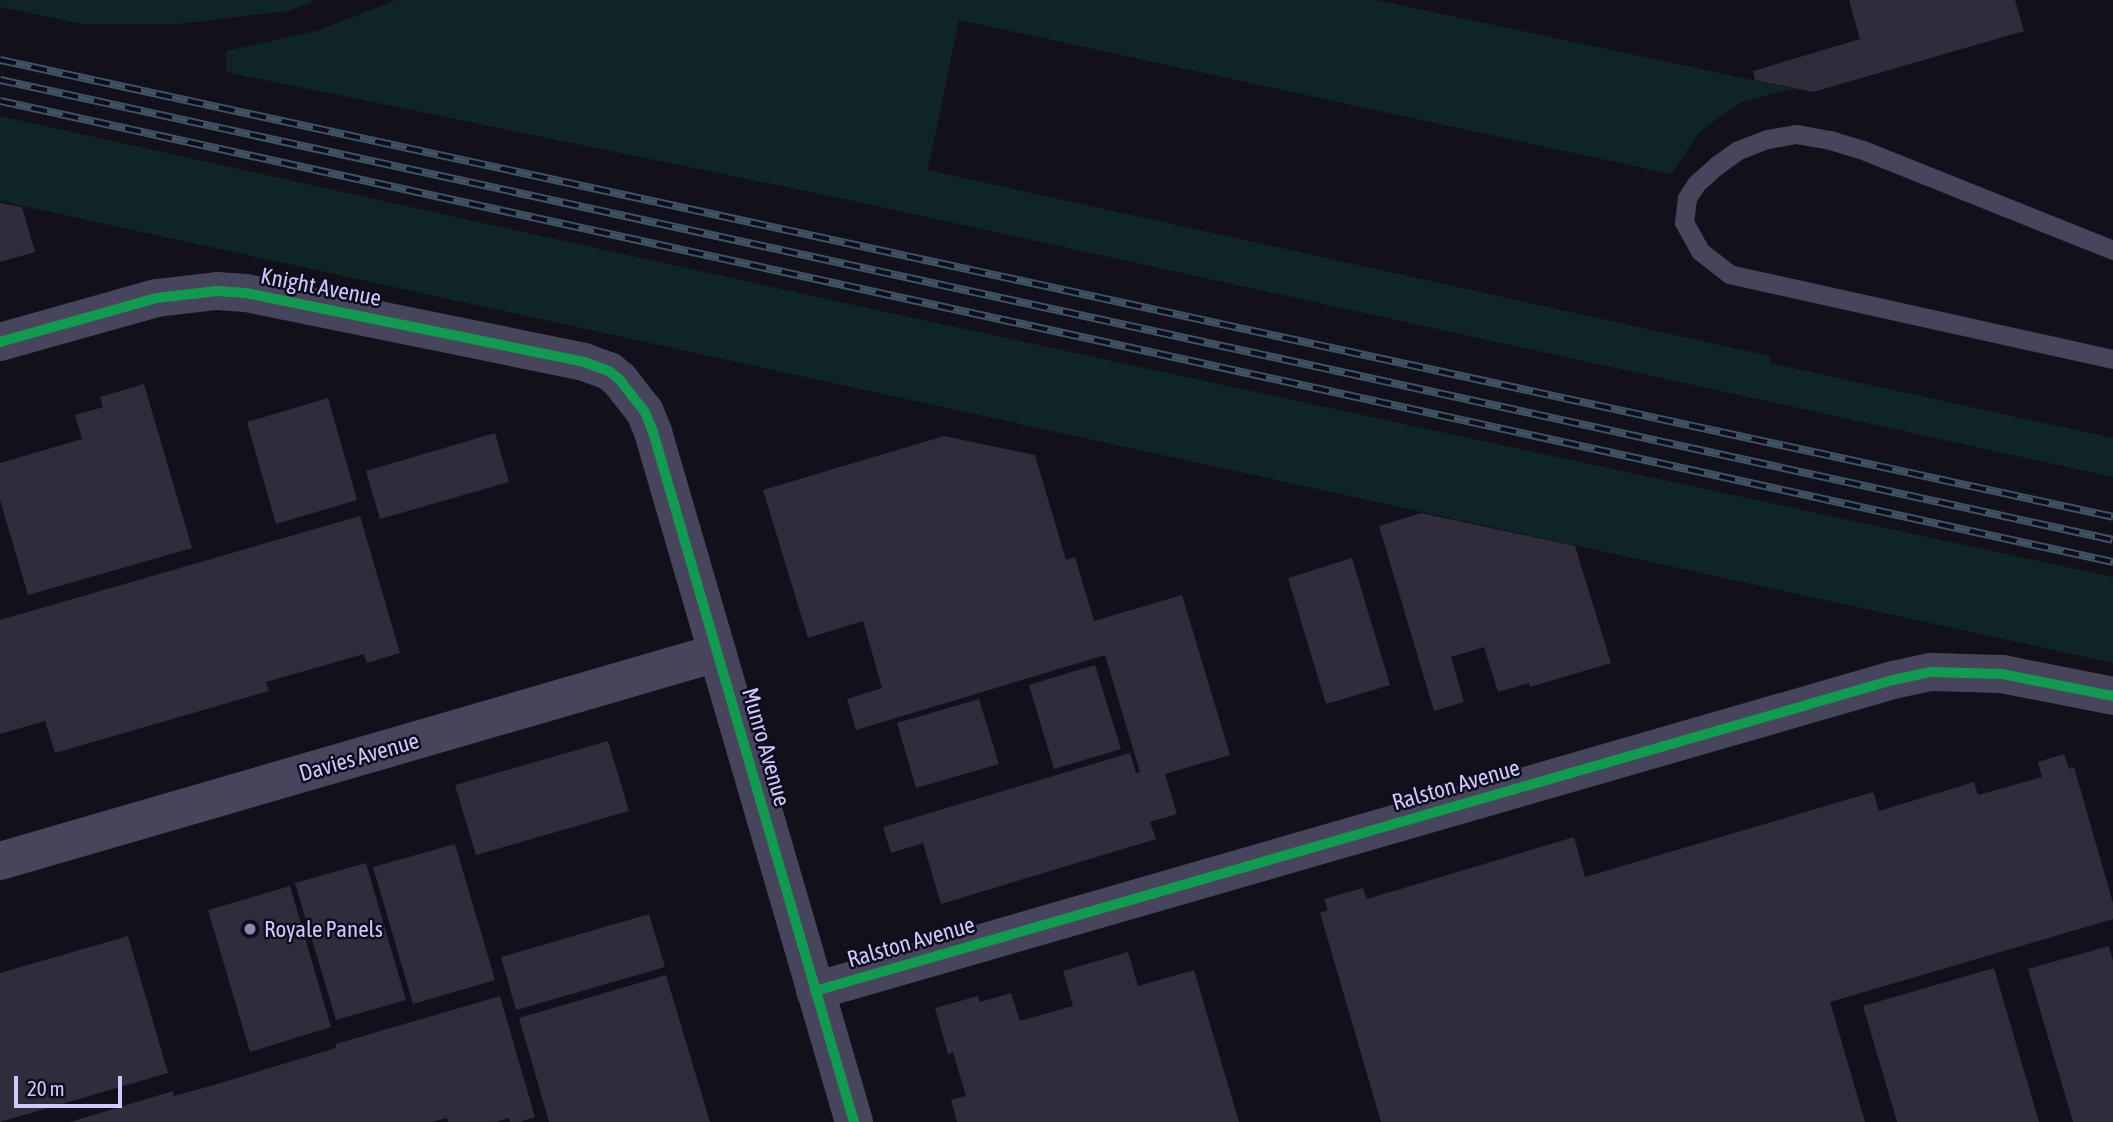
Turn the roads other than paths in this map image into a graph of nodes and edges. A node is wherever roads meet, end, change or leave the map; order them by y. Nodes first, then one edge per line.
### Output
1 (2113, 250) edge
2 (0, 342) edge
3 (2113, 359) edge
4 (628, 388) joint
5 (717, 653) junction
6 (2113, 696) edge
7 (0, 861) edge
8 (816, 991) junction
9 (854, 1122) edge

1 - 3 lane
2 - 4 street, Knight Avenue
4 - 5 street, Munro Avenue
5 - 7 street, Davies Avenue
5 - 8 street, Munro Avenue
6 - 8 street, Ralston Avenue
8 - 9 street, Munro Avenue

